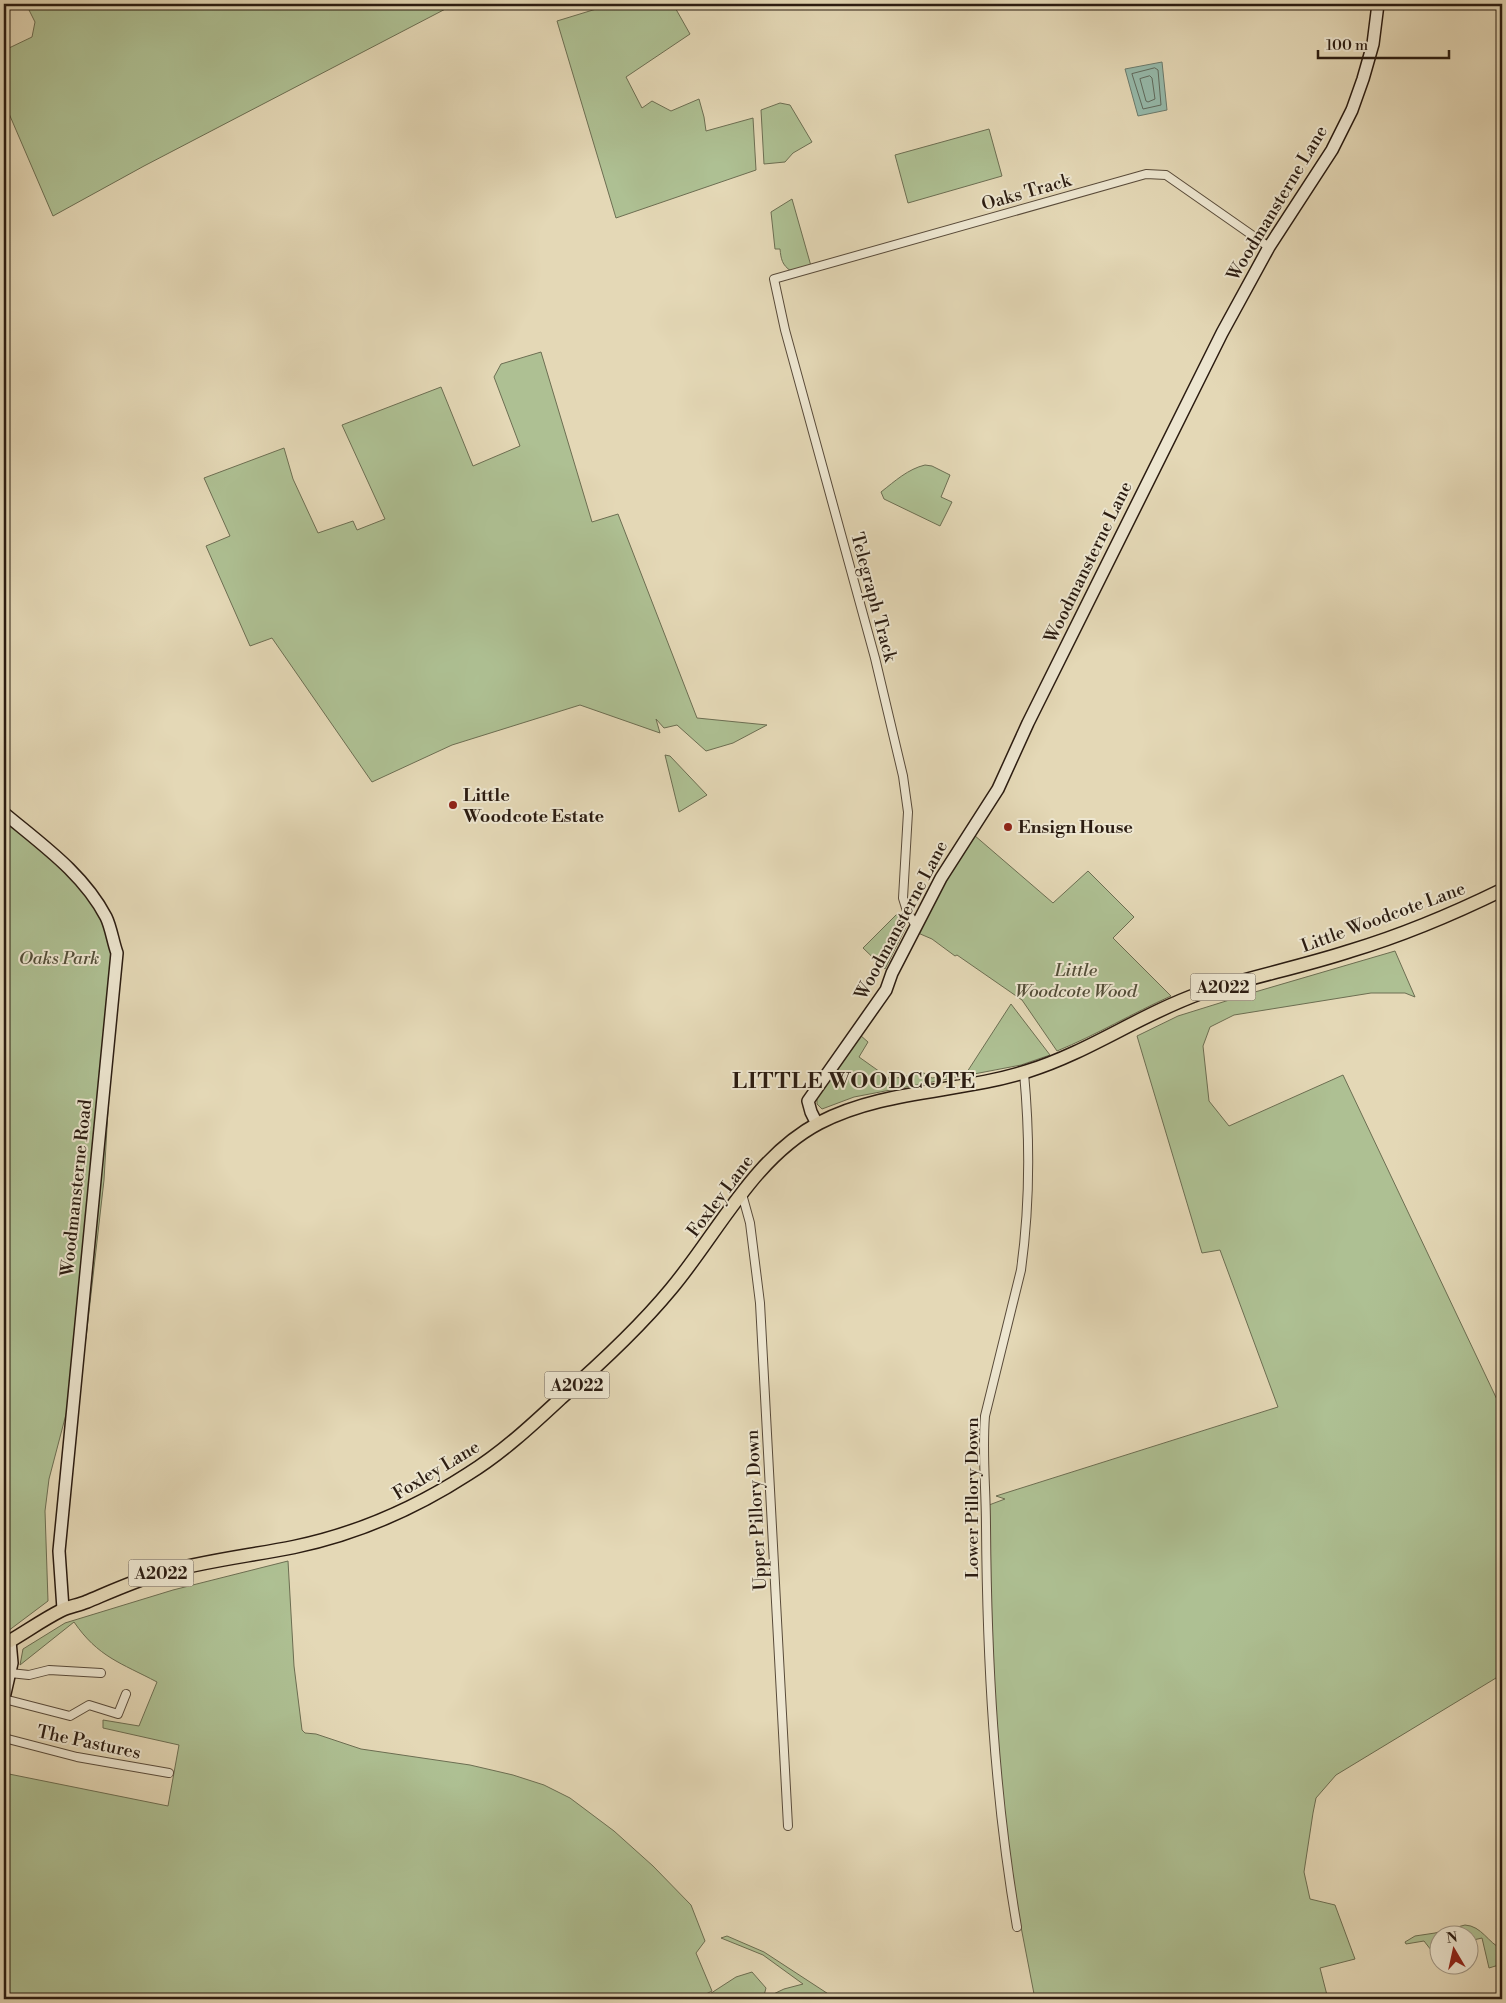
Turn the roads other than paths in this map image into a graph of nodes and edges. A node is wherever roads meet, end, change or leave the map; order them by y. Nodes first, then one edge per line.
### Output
1 (1378, 4) edge
2 (1269, 248) junction
3 (774, 279) joint
4 (4, 813) edge
5 (1502, 890) edge
6 (916, 926) junction
7 (1024, 1073) junction
8 (817, 1124) junction
9 (772, 1158) joint
10 (742, 1194) junction
11 (63, 1610) junction
12 (7, 1641) edge
13 (10, 1673) junction
14 (101, 1673) dead end
15 (126, 1694) dead end
16 (4, 1699) edge
17 (4, 1738) edge
18 (169, 1773) dead end
19 (788, 1826) dead end
20 (1017, 1927) dead end

1 - 2 street, Woodmansterne Lane
2 - 3 street, Oaks Track
2 - 6 street, Woodmansterne Lane
3 - 6 street, Telegraph Track
4 - 11 street, Woodmansterne Road
5 - 7 main road, Little Woodcote Lane / A2022
6 - 8 street, Woodmansterne Lane
7 - 8 main road, Little Woodcote Lane / A2022
7 - 20 street, Lower Pillory Down
8 - 9 main road, Little Woodcote Lane / A2022
9 - 10 main road, Foxley Lane / A2022
10 - 11 main road, Foxley Lane / A2022
10 - 19 street, Upper Pillory Down
11 - 12 main road, Foxley Lane / A2022
12 - 13 street
13 - 14 street
13 - 16 street
15 - 16 street
17 - 18 street, The Pastures

